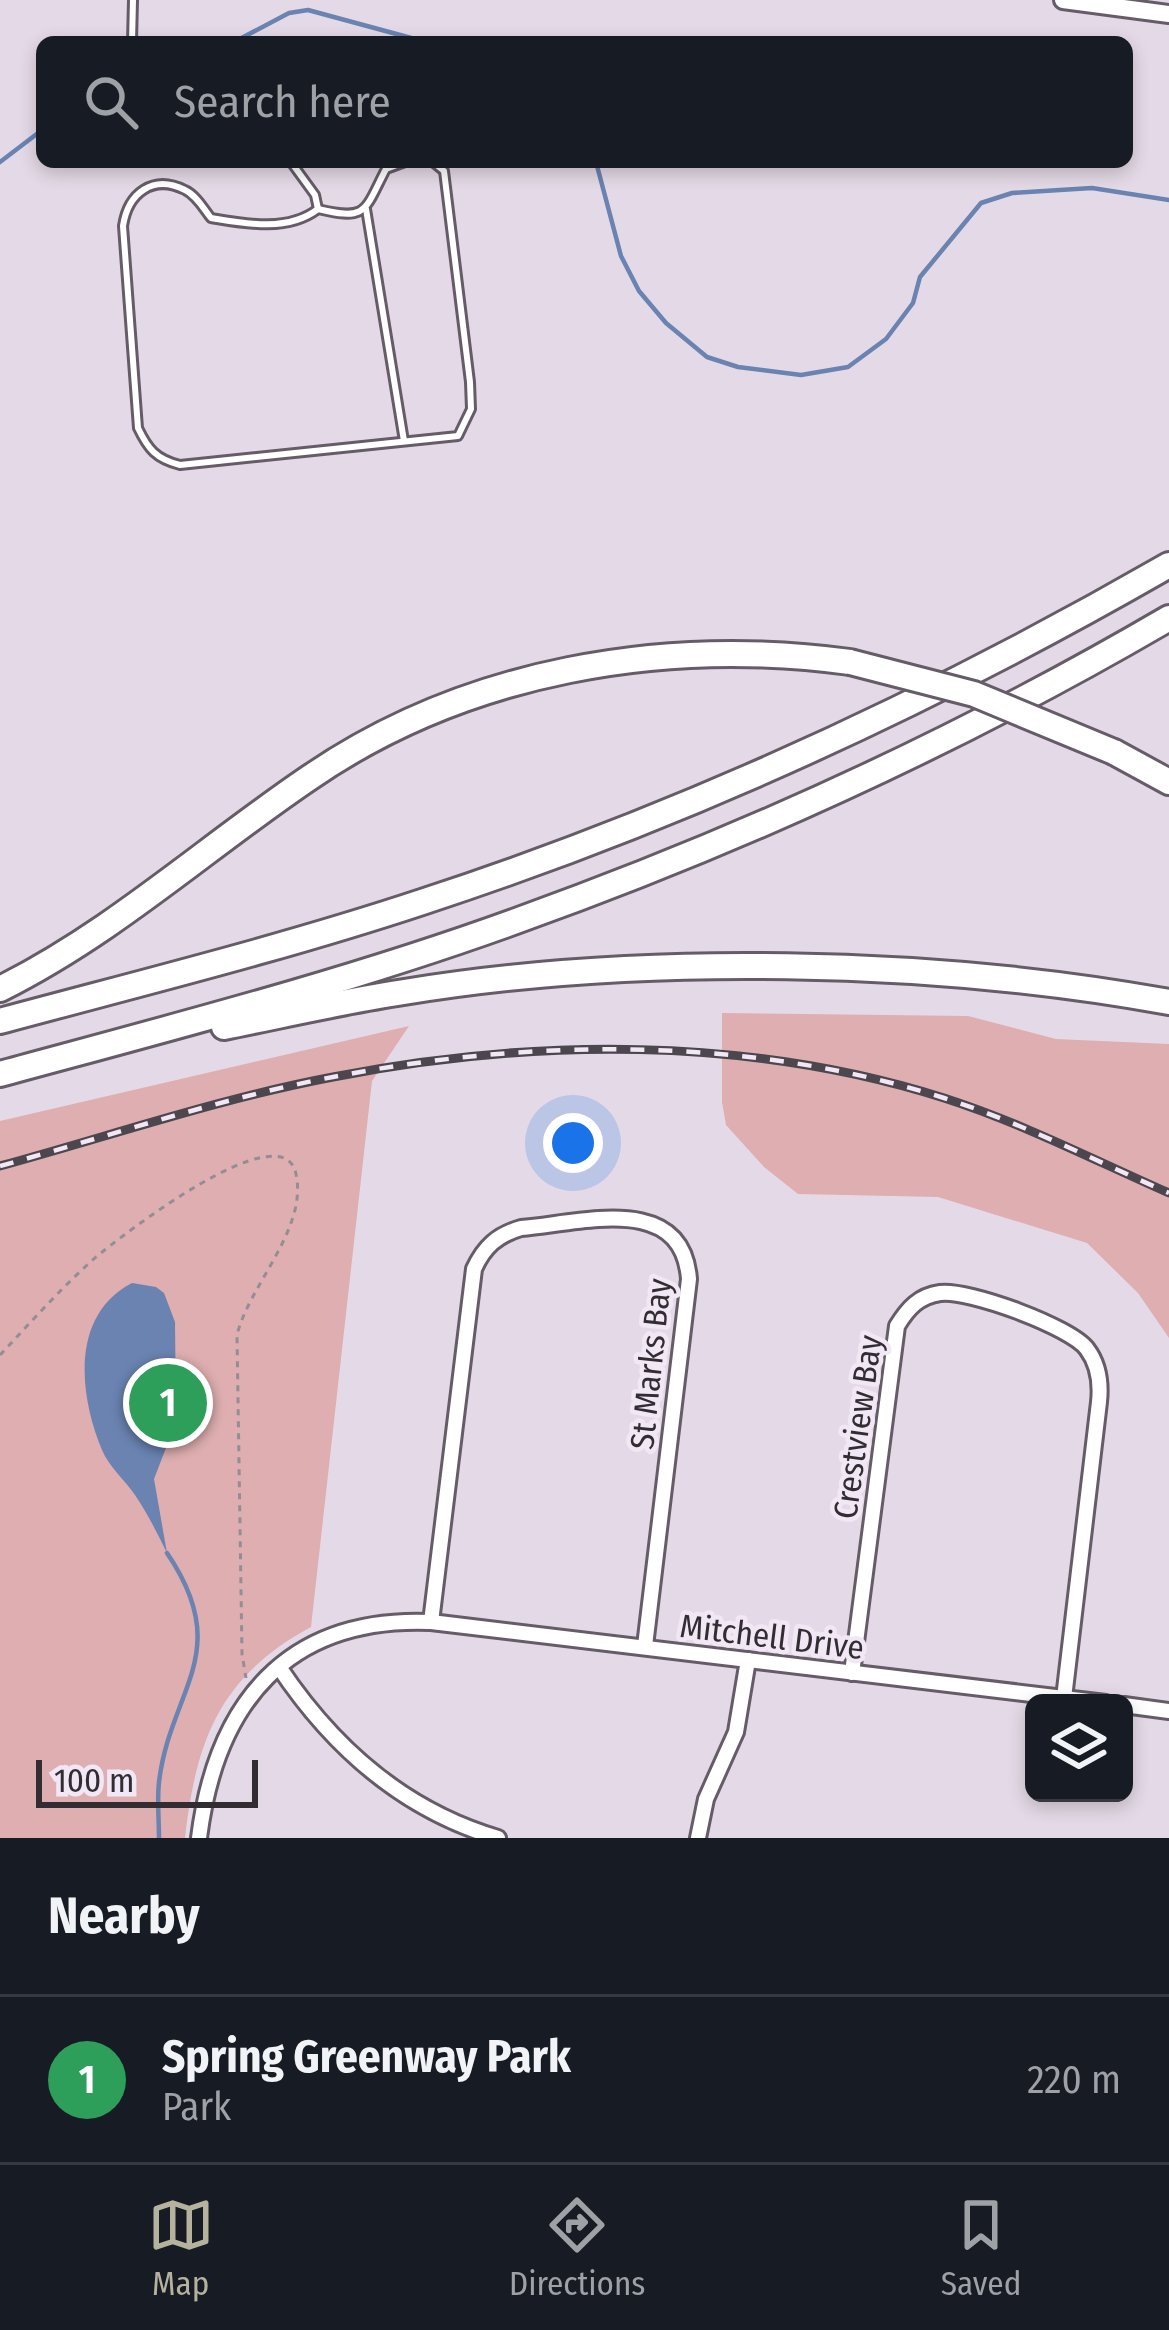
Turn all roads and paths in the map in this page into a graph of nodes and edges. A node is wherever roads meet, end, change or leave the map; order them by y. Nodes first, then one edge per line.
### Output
1 (133, 0) edge
2 (1063, 0) edge
3 (1169, 14) edge
4 (132, 36) edge
5 (296, 168) edge
6 (389, 168) edge
7 (440, 168) edge
8 (318, 209) junction
9 (366, 209) junction
10 (404, 441) junction
11 (1169, 565) edge
12 (1169, 618) edge
13 (1169, 782) edge
14 (0, 988) edge
15 (1169, 1002) edge
16 (0, 1021) edge
17 (150, 1034) junction
18 (0, 1074) edge
19 (0, 1355) edge
20 (431, 1622) junction
21 (645, 1646) junction
22 (748, 1660) junction
23 (279, 1667) junction
24 (852, 1673) junction
25 (253, 1690) junction
26 (1030, 1694) edge
27 (1064, 1694) edge
28 (1133, 1706) edge
29 (1169, 1711) edge
30 (466, 1834) edge
31 (199, 1838) edge
32 (498, 1838) edge
33 (698, 1838) edge

1 - 4 lane
2 - 3 street
5 - 8 lane
6 - 9 lane
7 - 10 lane
8 - 9 lane
8 - 10 lane
9 - 10 lane
11 - 16 highway
12 - 17 highway
13 - 14 highway, bridge
15 - 17 highway
17 - 18 highway
19 - 25 path
20 - 21 street, Mitchell Drive
20 - 21 street, St Marks Bay
20 - 23 street, Mitchell Drive
21 - 22 street, Mitchell Drive
22 - 24 street, Mitchell Drive
22 - 33 street
23 - 25 street, Mitchell Drive
23 - 30 street
24 - 26 street, Mitchell Drive
24 - 27 street, Crestview Bay
25 - 31 street, Mitchell Drive
28 - 29 street
30 - 32 street

